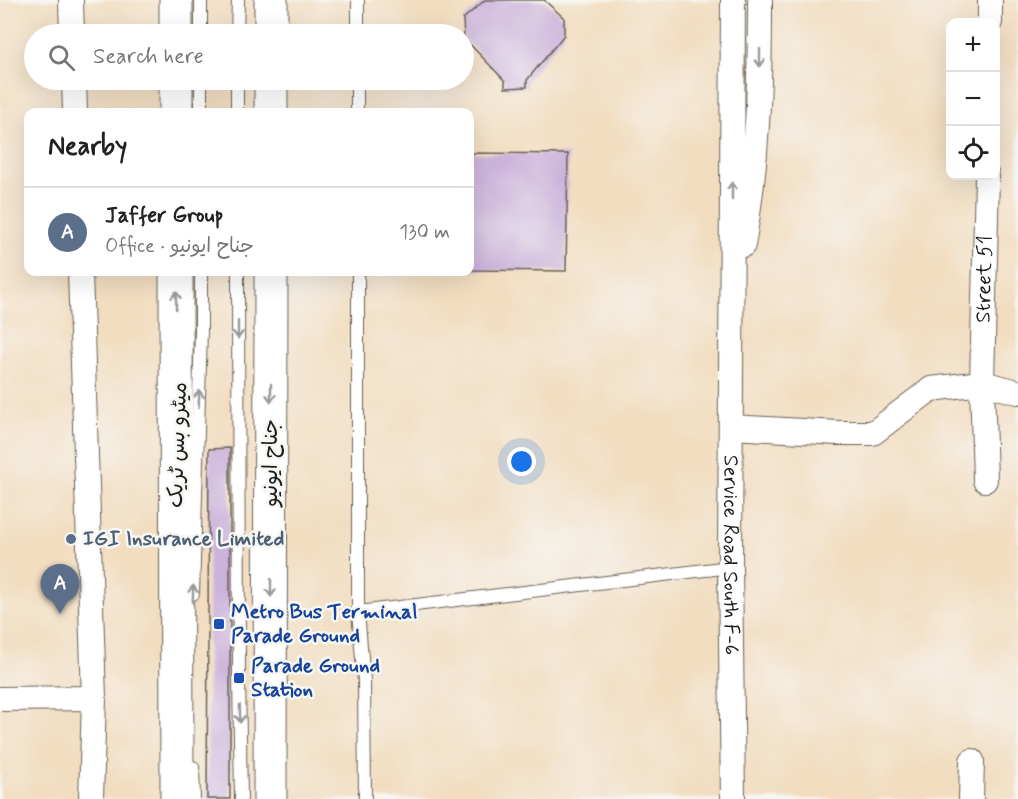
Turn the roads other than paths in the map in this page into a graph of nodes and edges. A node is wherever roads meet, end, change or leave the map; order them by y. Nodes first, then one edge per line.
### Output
1 (71, 0) edge
2 (176, 0) edge
3 (201, 0) edge
4 (238, 0) edge
5 (271, 0) edge
6 (358, 0) edge
7 (733, 0) edge
8 (760, 0) edge
9 (990, 0) edge
10 (990, 18) edge
11 (72, 24) edge
12 (176, 24) edge
13 (201, 24) edge
14 (237, 24) edge
15 (271, 24) edge
16 (358, 24) edge
17 (74, 90) edge
18 (176, 90) edge
19 (201, 90) edge
20 (237, 90) edge
21 (271, 90) edge
22 (357, 90) edge
23 (75, 108) edge
24 (176, 108) edge
25 (201, 108) edge
26 (237, 108) edge
27 (271, 108) edge
28 (357, 108) edge
29 (987, 180) edge
30 (80, 276) edge
31 (176, 276) edge
32 (201, 276) edge
33 (238, 276) edge
34 (271, 276) edge
35 (358, 276) edge
36 (732, 312) junction
37 (982, 383) junction
38 (1018, 392) edge
39 (731, 427) junction
40 (985, 480) dead end
41 (730, 567) junction
42 (192, 602) dead end
43 (358, 612) junction
44 (94, 698) junction
45 (0, 699) edge
46 (192, 753) dead end
47 (972, 761) dead end
48 (91, 799) edge
49 (177, 799) edge
50 (194, 799) edge
51 (241, 799) edge
52 (270, 799) edge
53 (365, 799) edge
54 (733, 799) edge
55 (971, 799) edge

1 - 11 street
2 - 12 main road
3 - 13 lane
4 - 14 lane
5 - 15 main road
6 - 16 lane
36 -> 7 street, Service Road South F-6
8 -> 36 street, Service Road South F-6
9 - 10 street
17 - 23 street
18 - 24 main road
19 - 25 lane
20 - 26 lane
21 - 27 main road
22 - 28 lane
29 - 37 street, Street 51
30 - 44 street
49 -> 31 main road
42 -> 32 lane, میٹرو بس ٹریک
33 -> 51 lane
34 -> 52 main road, جناح ایونیو
35 - 43 lane
36 - 39 street, Service Road South F-6
37 - 38 street
37 - 39 street
37 - 40 street, Street 51
39 - 41 street, Service Road South F-6
41 - 43 lane
41 - 54 street, Service Road South F-6
43 - 53 lane
44 - 45 street
44 - 48 street
46 - 50 lane
47 - 55 street

